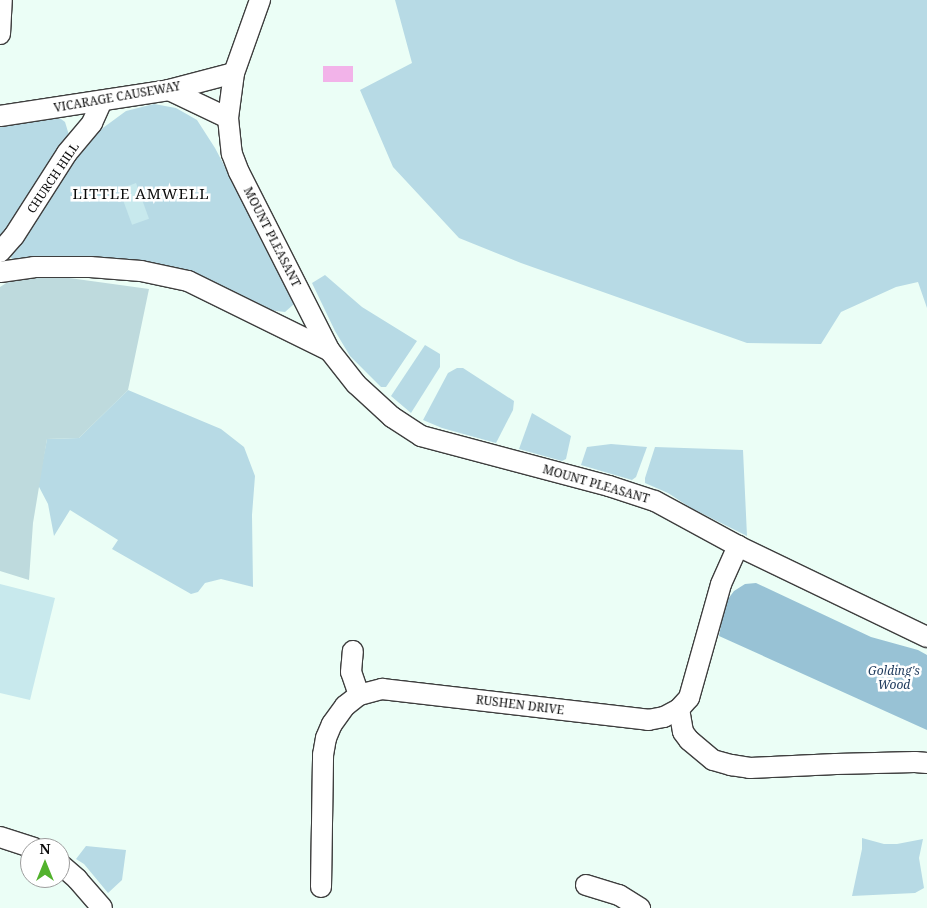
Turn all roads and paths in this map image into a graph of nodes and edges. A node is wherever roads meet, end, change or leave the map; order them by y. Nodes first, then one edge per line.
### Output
1 (2, 0) edge
2 (260, 0) edge
3 (0, 34) edge
4 (234, 73) junction
5 (169, 90) junction
6 (102, 102) junction
7 (1, 110) edge
8 (228, 118) junction
9 (0, 252) edge
10 (0, 272) edge
11 (330, 351) junction
12 (738, 546) junction
13 (927, 637) edge
14 (352, 651) dead end
15 (359, 695) junction
16 (679, 709) junction
17 (927, 763) edge
18 (0, 837) edge
19 (20, 843) edge
20 (70, 873) edge
21 (586, 885) dead end
22 (321, 887) dead end
23 (102, 908) edge
24 (640, 908) edge

1 - 3 street
2 - 4 street, MOUNT PLEASANT
4 - 5 street, VICARAGE CAUSEWAY
4 - 8 street, MOUNT PLEASANT
5 - 6 street, VICARAGE CAUSEWAY
5 - 8 street
6 - 7 street, VICARAGE CAUSEWAY
6 - 9 street, CHURCH HILL
8 - 11 street, MOUNT PLEASANT
10 - 11 street, MOUNT PLEASANT
11 - 12 street, MOUNT PLEASANT
12 - 13 street, MOUNT PLEASANT
12 - 16 street
14 - 15 street
15 - 16 street, RUSHEN DRIVE
15 - 22 street, RUSHEN DRIVE
16 - 17 street
18 - 19 street
20 - 23 street
21 - 24 street

